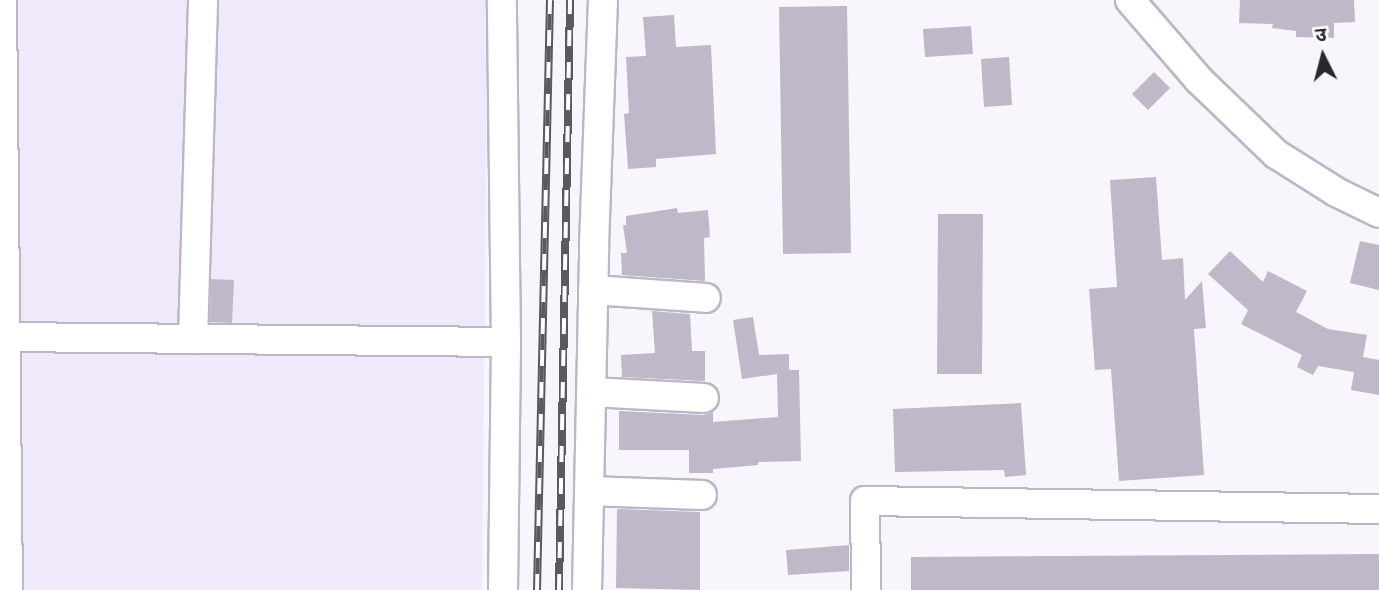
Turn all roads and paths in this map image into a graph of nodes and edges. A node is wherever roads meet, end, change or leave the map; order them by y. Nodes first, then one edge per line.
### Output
1 (2, 0) edge
2 (203, 0) edge
3 (502, 0) edge
4 (603, 0) edge
5 (1109, 0) edge
6 (1130, 0) edge
7 (2, 195) edge
8 (1379, 213) edge
9 (593, 290) junction
10 (706, 298) dead end
11 (5, 337) junction
12 (193, 339) junction
13 (506, 342) junction
14 (591, 392) junction
15 (704, 398) dead end
16 (589, 491) junction
17 (702, 495) dead end
18 (1379, 509) edge
19 (8, 590) edge
20 (503, 590) edge
21 (587, 590) edge
22 (866, 590) edge

1 - 7 street
2 - 12 street
3 - 13 street
4 - 9 street
5 - 6 street
6 - 8 street
7 - 11 street
9 - 10 street
9 - 14 street
11 - 12 street
11 - 19 street
12 - 13 street
13 - 20 street
14 - 15 street
14 - 16 street
16 - 17 street
16 - 21 street
18 - 22 street

